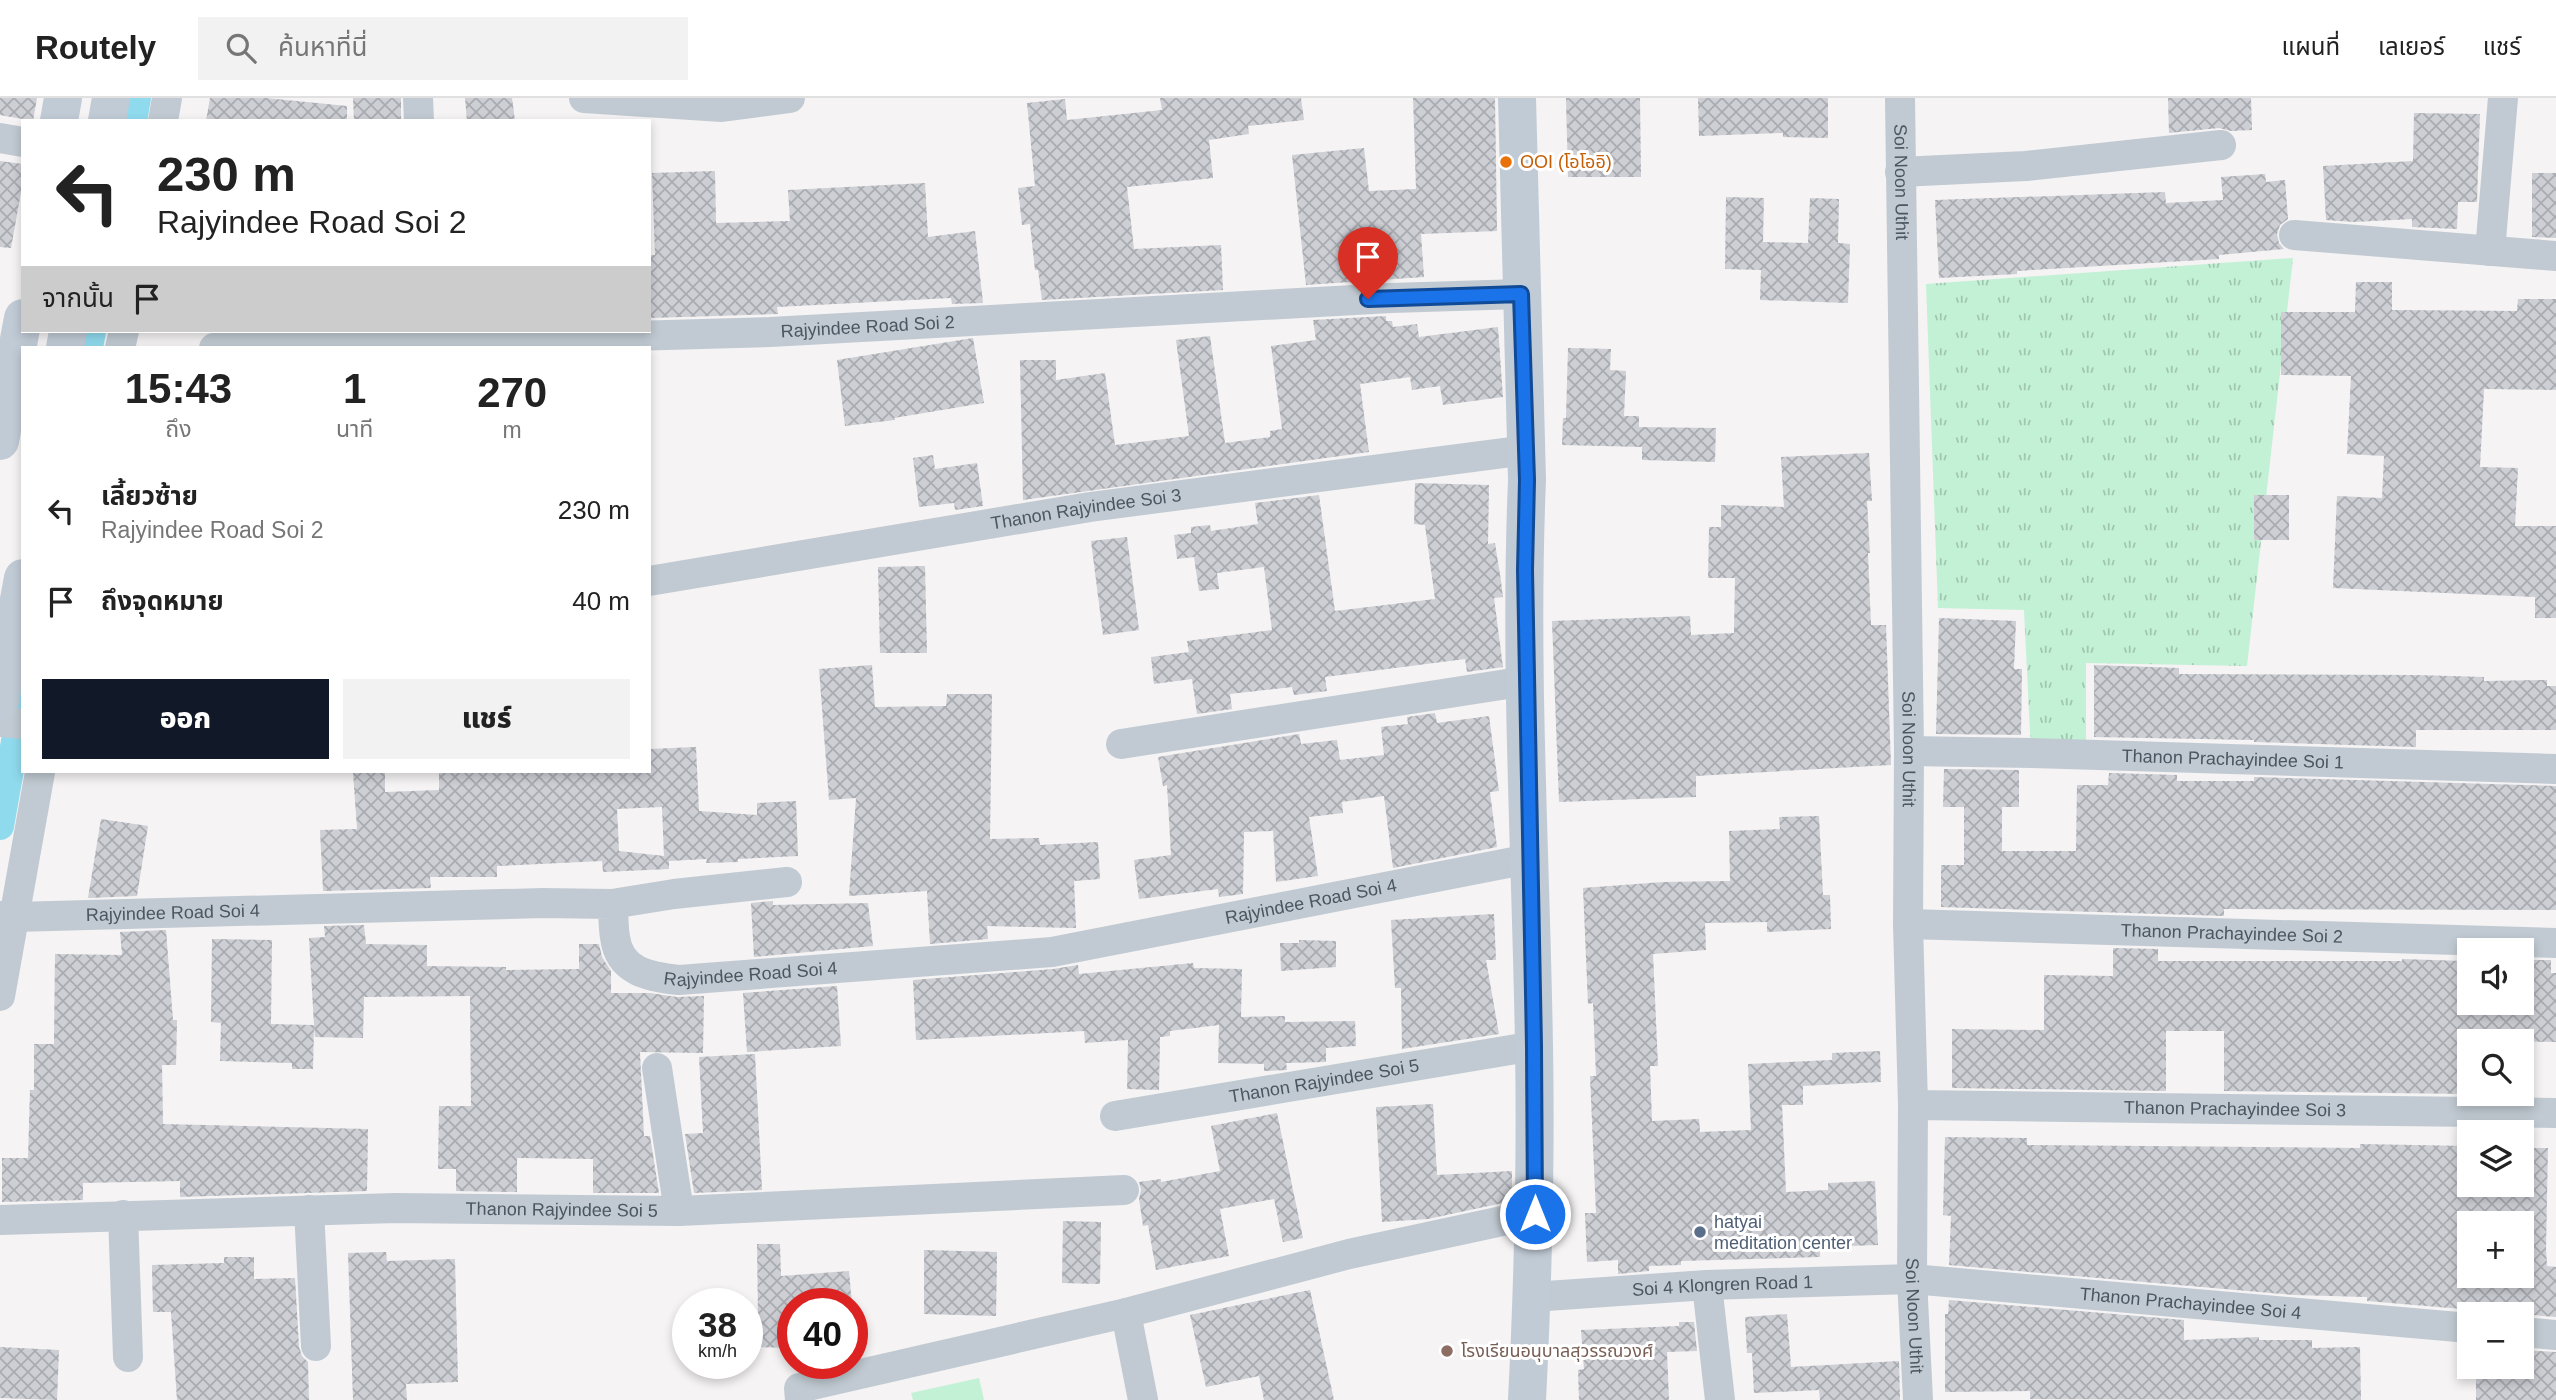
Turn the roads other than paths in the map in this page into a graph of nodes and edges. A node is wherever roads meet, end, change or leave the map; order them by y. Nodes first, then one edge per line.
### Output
1 (63, 98) edge
2 (111, 98) edge
3 (167, 98) edge
4 (418, 98) edge
5 (584, 98) edge
6 (790, 98) edge
7 (1517, 98) edge
8 (1900, 98) edge
9 (2503, 98) edge
10 (722, 103) edge
11 (59, 119) edge
12 (107, 119) edge
13 (163, 119) edge
14 (419, 119) edge
15 (0, 138) edge
16 (21, 142) edge
17 (2221, 145) dead end
18 (1900, 172) junction
19 (2294, 235) dead end
20 (2490, 251) junction
21 (2556, 256) edge
22 (1521, 294) junction
23 (21, 329) edge
24 (284, 346) edge
25 (0, 441) edge
26 (1526, 450) junction
27 (651, 581) edge
28 (21, 599) edge
29 (17, 642) edge
30 (1526, 681) junction
31 (0, 701) edge
32 (0, 722) edge
33 (21, 724) edge
34 (1121, 744) dead end
35 (1909, 751) junction
36 (2556, 769) edge
37 (40, 773) edge
38 (1529, 859) junction
39 (787, 882) dead end
40 (612, 904) junction
41 (7, 917) edge
42 (1909, 925) junction
43 (2556, 943) edge
44 (0, 996) edge
45 (1534, 1046) junction
46 (657, 1068) dead end
47 (1913, 1105) junction
48 (2556, 1113) edge
49 (1115, 1116) dead end
50 (1124, 1190) dead end
51 (309, 1210) junction
52 (679, 1211) junction
53 (123, 1214) junction
54 (1535, 1214) junction
55 (0, 1220) edge
56 (1912, 1279) junction
57 (1707, 1285) junction
58 (1532, 1297) junction
59 (1126, 1313) junction
60 (2457, 1327) edge
61 (2534, 1333) edge
62 (2556, 1335) edge
63 (316, 1346) dead end
64 (128, 1357) dead end
65 (800, 1400) edge
66 (1143, 1400) edge
67 (1527, 1400) edge
68 (1720, 1400) edge
69 (1918, 1400) edge

1 - 11 street
2 - 12 street
3 - 13 street
4 - 14 street
5 - 10 street
6 - 10 street
7 - 22 street
8 - 18 street, Soi Noon Uthit
9 - 20 street
15 - 16 street
17 - 18 street
18 - 35 street, Soi Noon Uthit
19 - 20 street
20 - 21 street
22 - 24 street, Rajyindee Road Soi 2
22 - 26 street
23 - 25 street
26 - 27 street, Thanon Rajyindee Soi 3
26 - 30 street
28 - 29 street
29 - 31 street
30 - 34 street
30 - 38 street
32 - 33 street
35 - 36 street, Thanon Prachayindee Soi 1
35 - 42 street, Soi Noon Uthit
37 - 41 street
38 - 40 street, Rajyindee Road Soi 4
38 - 45 street
39 - 40 street
40 - 41 street, Rajyindee Road Soi 4
41 - 44 street
42 - 43 street, Thanon Prachayindee Soi 2
42 - 47 street, Soi Noon Uthit
45 - 49 street, Thanon Rajyindee Soi 5
45 - 54 street
46 - 52 street
47 - 48 street, Thanon Prachayindee Soi 3
47 - 56 street, Soi Noon Uthit
50 - 52 street, Thanon Rajyindee Soi 5
51 - 52 street, Thanon Rajyindee Soi 5
51 - 53 street, Thanon Rajyindee Soi 5
51 - 63 street
53 - 55 street, Thanon Rajyindee Soi 5
53 - 64 street
54 - 58 street
54 - 59 street
56 - 57 street, Soi 4 Klongren Road 1
56 - 60 street, Thanon Prachayindee Soi 4
56 - 69 street, Soi Noon Uthit
57 - 58 street, Soi 4 Klongren Road 1
57 - 68 street
58 - 67 street
59 - 65 street
59 - 66 street
61 - 62 street

